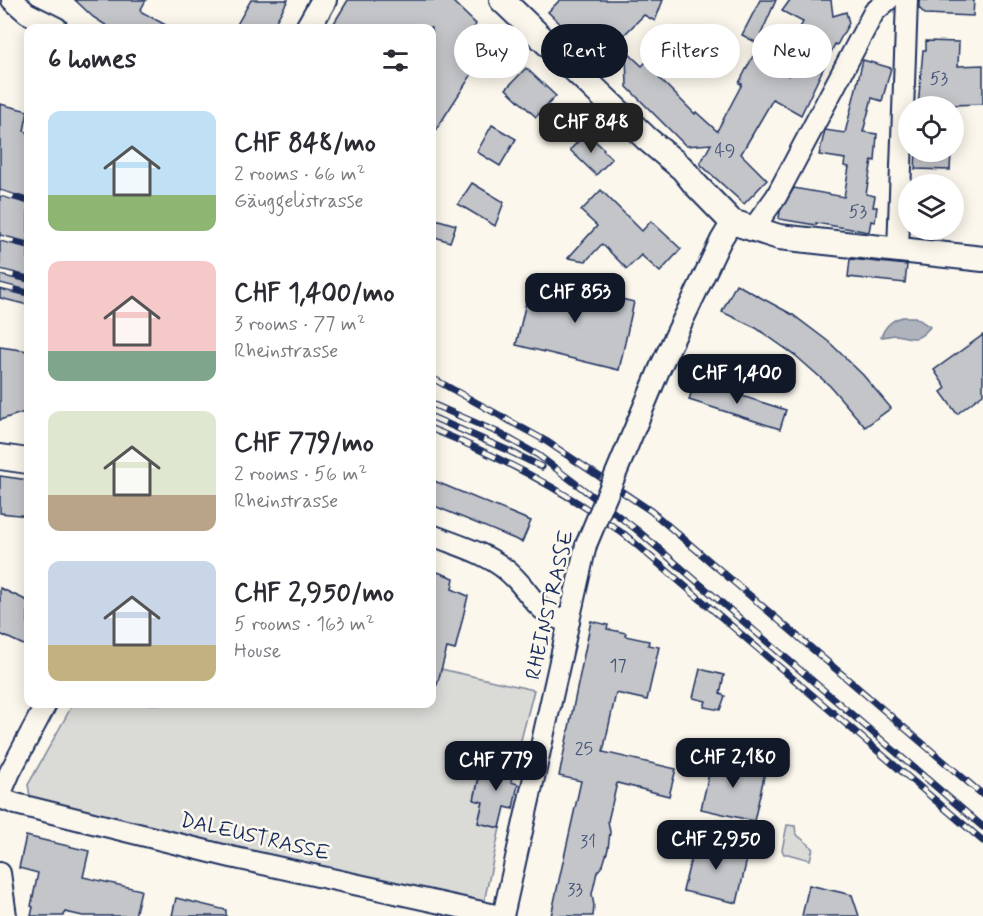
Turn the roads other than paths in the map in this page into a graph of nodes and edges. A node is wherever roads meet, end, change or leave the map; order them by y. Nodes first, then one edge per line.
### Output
1 (12, 0) edge
2 (324, 0) edge
3 (888, 0) edge
4 (907, 0) edge
5 (511, 7) edge
6 (49, 24) edge
7 (310, 24) edge
8 (742, 226) junction
9 (898, 250) junction
10 (983, 259) edge
11 (0, 457) edge
12 (24, 460) edge
13 (436, 537) edge
14 (568, 622) junction
15 (44, 708) edge
16 (0, 797) edge
17 (0, 873) edge
18 (6, 916) edge
19 (502, 916) edge

1 - 6 street
2 - 7 street
3 - 8 street, RHEINSTRASSE
4 - 9 street
5 - 8 street
8 - 9 street
8 - 14 street, RHEINSTRASSE, bridge
9 - 10 street
11 - 12 street
13 - 14 street
14 - 19 street, RHEINSTRASSE
15 - 16 street
16 - 19 street, DALEUSTRASSE
17 - 18 street

